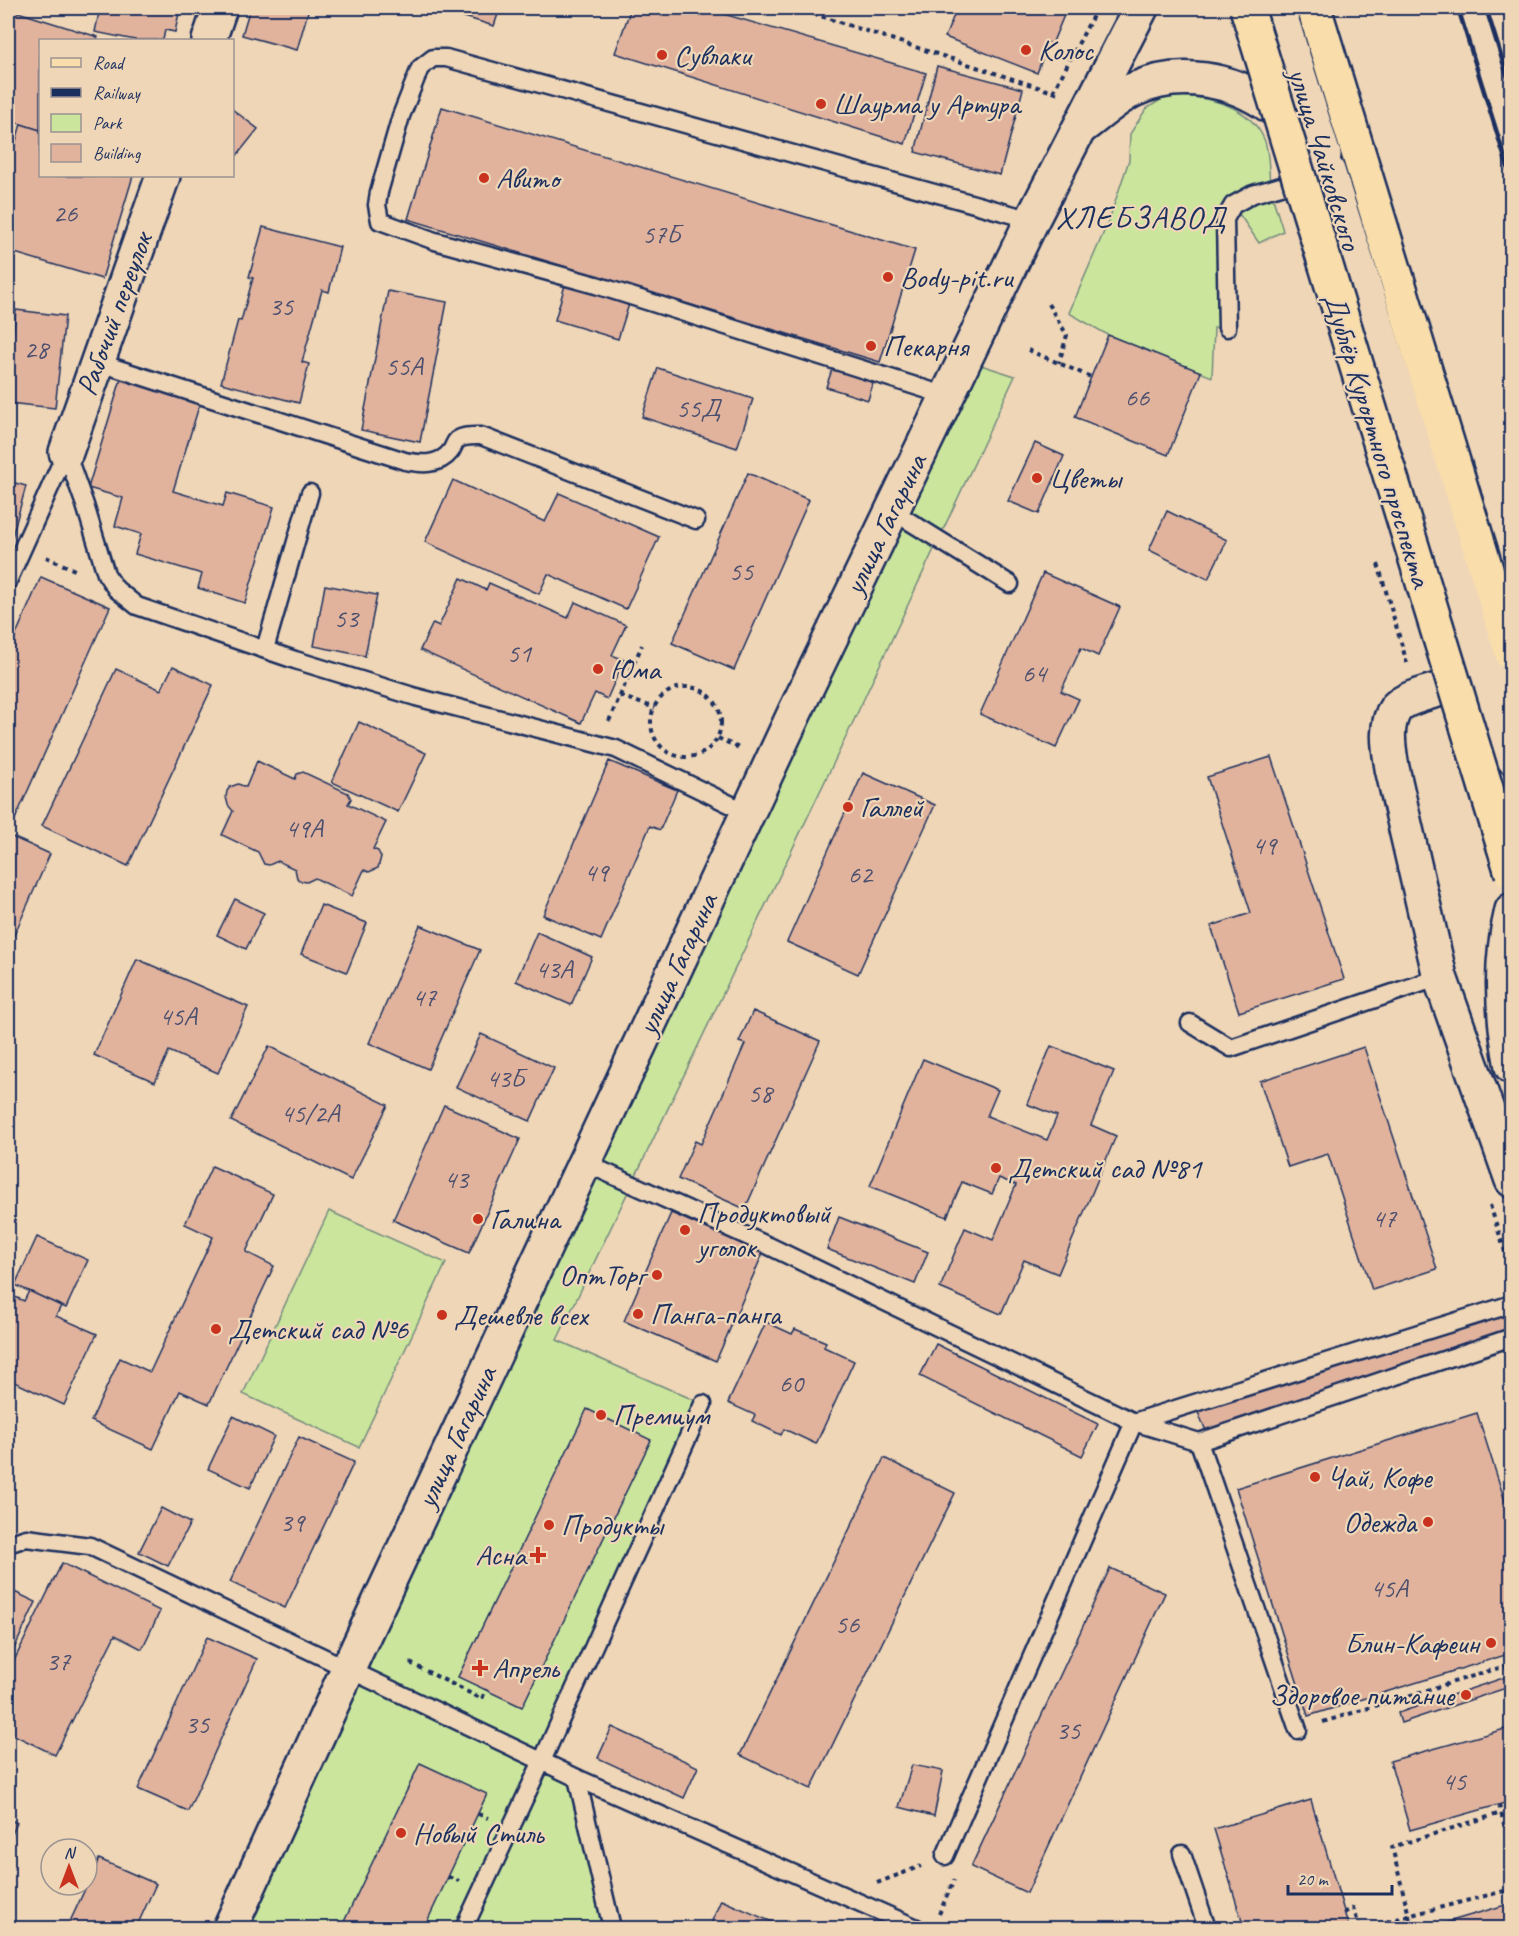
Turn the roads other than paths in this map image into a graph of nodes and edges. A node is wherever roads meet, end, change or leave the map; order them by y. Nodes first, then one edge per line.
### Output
1 (220, 8) edge
2 (1155, 8) edge
3 (1247, 8) edge
4 (1278, 8) edge
5 (1314, 8) edge
6 (1136, 18) edge
7 (208, 39) edge
8 (1085, 117) junction
9 (1326, 163) junction
10 (163, 177) edge
11 (1032, 220) junction
12 (1227, 328) dead end
13 (97, 362) junction
14 (947, 396) junction
15 (66, 452) junction
16 (310, 493) dead end
17 (891, 510) junction
18 (696, 520) dead end
19 (8, 581) edge
20 (1011, 584) dead end
21 (265, 649) junction
22 (1512, 654) edge
23 (1488, 677) junction
24 (1512, 757) edge
25 (748, 813) junction
26 (1512, 873) edge
27 (1512, 910) edge
28 (1440, 977) junction
29 (1190, 1023) dead end
30 (1512, 1067) edge
31 (583, 1162) junction
32 (1512, 1180) edge
33 (1512, 1304) edge
34 (1512, 1337) edge
35 (703, 1404) dead end
36 (1134, 1422) junction
37 (1199, 1442) junction
38 (8, 1544) edge
39 (348, 1669) junction
40 (1298, 1730) road end
41 (542, 1761) junction
42 (577, 1778) junction
43 (1182, 1854) dead end
44 (945, 1856) road end
45 (230, 1929) edge
46 (464, 1929) edge
47 (612, 1929) edge
48 (917, 1929) edge
49 (1207, 1929) edge

1 - 7 street
2 - 6 street
3 - 26 main road, Дублёр Курортного проспекта, bridge
4 - 9 street, улица Чайковского
5 - 22 main road
6 - 8 street, улица Гагарина
8 - 9 street
8 - 11 street, улица Гагарина
9 - 12 lane
9 - 23 street, улица Чайковского
10 - 13 street, Рабочий переулок
11 - 14 street, улица Гагарина
11 - 14 lane
13 - 15 street, Рабочий переулок
13 - 18 lane
14 - 17 street, улица Гагарина
15 - 19 lane
15 - 21 lane
16 - 21 lane
17 - 20 lane
17 - 25 street, улица Гагарина
21 - 25 lane
23 - 24 street, улица Чайковского
23 - 28 street
25 - 31 street, улица Гагарина
27 - 30 street
28 - 29 lane
28 - 32 street
31 - 36 lane
31 - 39 street, улица Гагарина
33 - 36 lane
34 - 37 lane
35 - 41 lane
36 - 37 lane
36 - 44 lane
37 - 40 lane
38 - 39 lane
39 - 41 lane
39 - 45 street, улица Гагарина
41 - 42 lane
41 - 46 lane
42 - 47 lane
42 - 48 lane
43 - 49 lane

